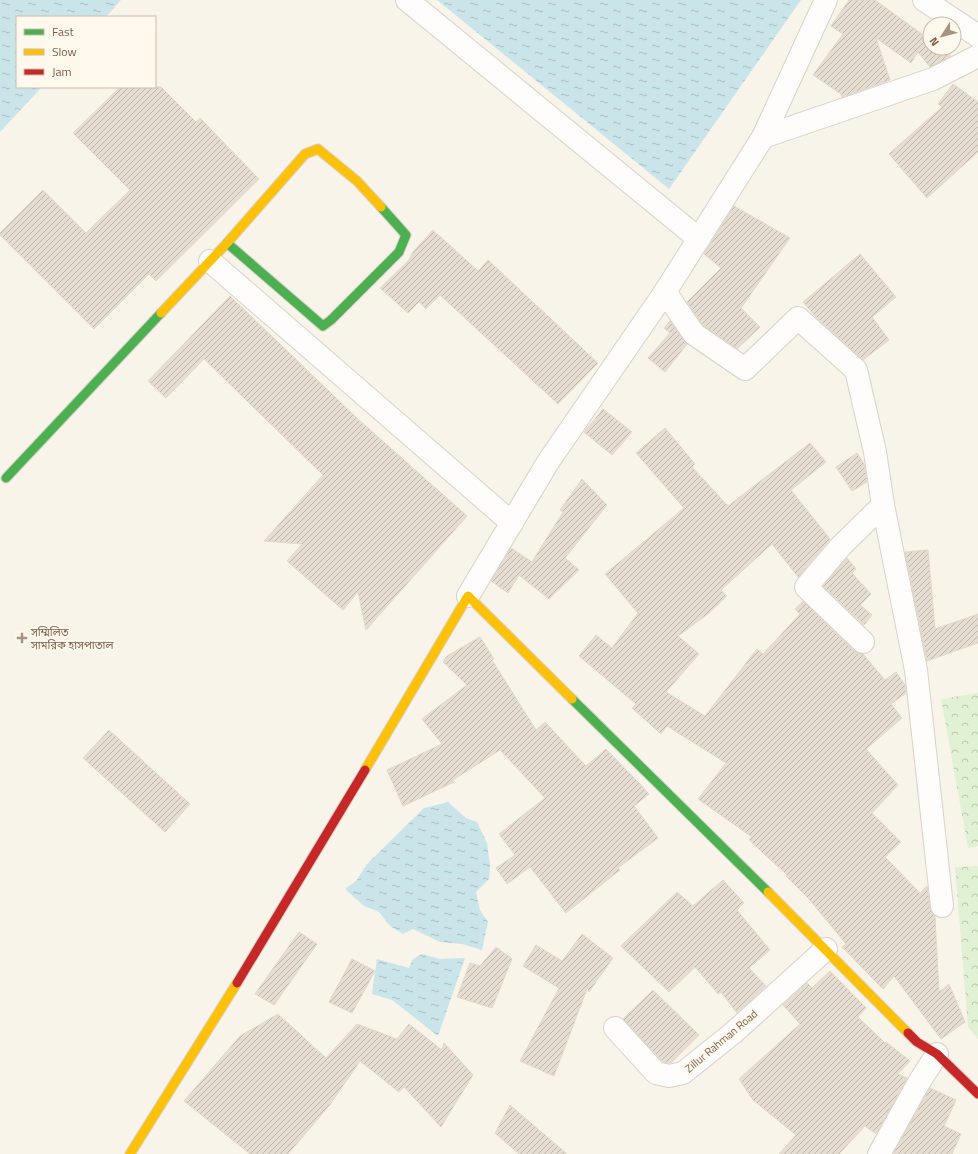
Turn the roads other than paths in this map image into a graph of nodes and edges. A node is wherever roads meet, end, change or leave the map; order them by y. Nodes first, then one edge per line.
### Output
1 (407, 0) edge
2 (826, 0) edge
3 (924, 0) edge
4 (978, 36) edge
5 (978, 56) edge
6 (763, 136) junction
7 (699, 239) junction
8 (227, 243) junction
9 (210, 261) junction
10 (665, 292) junction
11 (6, 478) dead end
12 (883, 504) junction
13 (512, 523) junction
14 (468, 596) junction
15 (863, 642) dead end
16 (942, 906) dead end
17 (826, 949) junction
18 (615, 1028) dead end
19 (937, 1054) junction
20 (978, 1094) edge
21 (130, 1154) edge
22 (878, 1154) edge

1 - 7 street
2 - 6 street
3 - 4 street
5 - 6 street
6 - 7 street
7 - 10 street
8 - 8 street
8 - 9 street
9 - 11 street
9 - 13 street
10 - 12 street
10 - 13 street
12 - 15 street
12 - 16 street
13 - 14 street
14 - 17 street
14 - 21 street
17 - 18 street, Zillur Rahman Road
17 - 19 street
19 - 20 street
19 - 22 street

